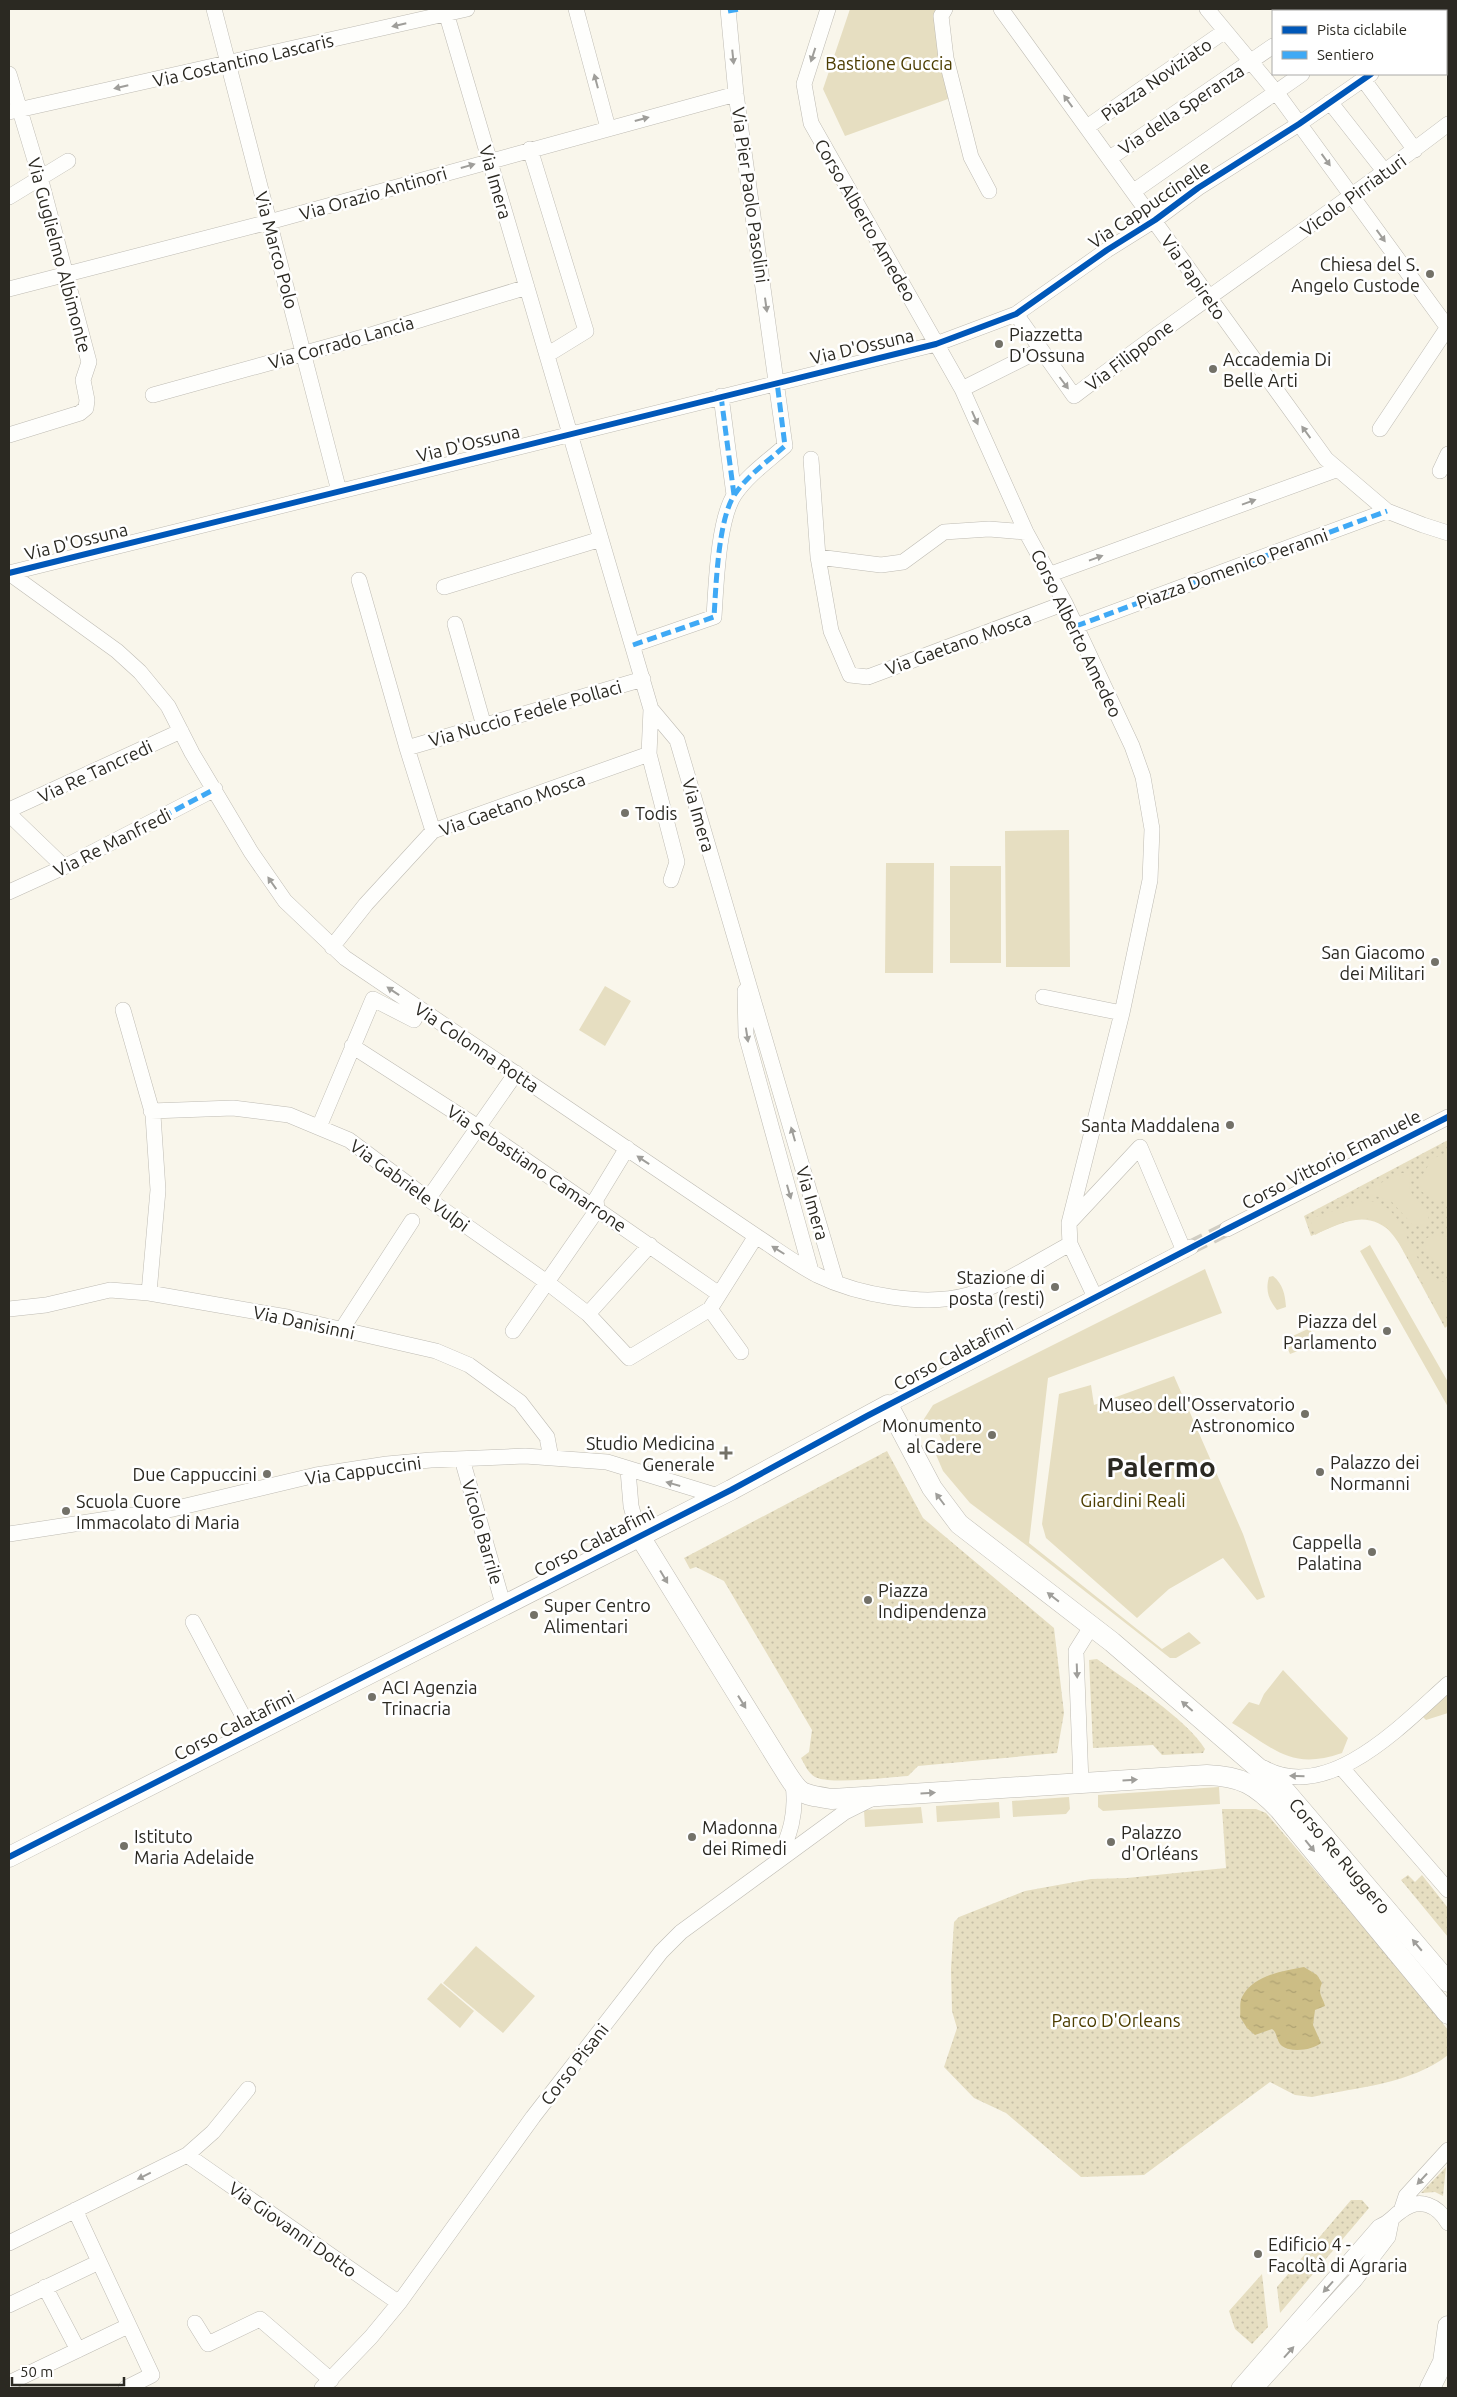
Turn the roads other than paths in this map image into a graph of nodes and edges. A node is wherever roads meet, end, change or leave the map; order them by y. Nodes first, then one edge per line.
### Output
1 (214, 9) edge
2 (467, 9) edge
3 (576, 9) edge
4 (828, 9) edge
5 (945, 9) edge
6 (1001, 9) edge
7 (1207, 9) edge
8 (731, 10) edge
9 (446, 11) edge
10 (1225, 31) junction
11 (1272, 47) edge
12 (1252, 61) junction
13 (230, 63) junction
14 (9, 74) edge
15 (1301, 75) edge
16 (1367, 76) edge
17 (1276, 92) junction
18 (736, 94) junction
19 (1330, 102) junction
20 (14, 111) edge
21 (1299, 124) junction
22 (1448, 124) edge
23 (1087, 127) junction
24 (608, 128) junction
25 (530, 149) junction
26 (1415, 150) junction
27 (1110, 158) junction
28 (490, 160) junction
29 (68, 161) dead end
30 (1385, 172) junction
31 (40, 177) junction
32 (989, 191) dead end
33 (1134, 191) junction
34 (9, 197) edge
35 (1352, 197) junction
36 (1155, 220) junction
37 (269, 222) junction
38 (67, 275) junction
39 (527, 287) junction
40 (9, 288) edge
41 (1208, 298) junction
42 (1016, 314) junction
43 (1448, 328) edge
44 (936, 344) junction
45 (1040, 350) junction
46 (304, 353) junction
47 (547, 355) junction
48 (778, 382) junction
49 (962, 389) junction
50 (153, 395) dead end
51 (720, 396) junction
52 (1380, 429) dead end
53 (570, 433) junction
54 (9, 434) edge
55 (1448, 454) edge
56 (812, 459) dead end
57 (1336, 470) junction
58 (1440, 471) dead end
59 (339, 491) junction
60 (734, 495) junction
61 (1387, 511) junction
62 (1026, 532) junction
63 (1448, 533) edge
64 (602, 539) junction
65 (818, 558) junction
66 (9, 573) edge
67 (1051, 574) junction
68 (359, 580) dead end
69 (444, 588) dead end
70 (1065, 604) junction
71 (455, 624) dead end
72 (1076, 626) junction
73 (632, 645) junction
74 (643, 678) junction
75 (651, 709) junction
76 (484, 726) junction
77 (181, 731) junction
78 (407, 748) junction
79 (649, 754) junction
80 (215, 789) junction
81 (9, 812) edge
82 (433, 831) junction
83 (64, 867) junction
84 (671, 880) dead end
85 (9, 892) edge
86 (332, 946) junction
87 (744, 969) junction
88 (1042, 997) dead end
89 (420, 1009) junction
90 (124, 1010) dead end
91 (1122, 1013) junction
92 (352, 1046) junction
93 (516, 1073) junction
94 (151, 1111) junction
95 (1448, 1116) edge
96 (319, 1128) junction
97 (478, 1128) junction
98 (627, 1148) junction
99 (428, 1199) junction
100 (597, 1210) junction
101 (412, 1220) dead end
102 (1069, 1223) junction
103 (1227, 1228) tunnel mouth
104 (756, 1236) junction
105 (650, 1244) junction
106 (1070, 1244) junction
107 (811, 1271) junction
108 (836, 1282) junction
109 (548, 1283) junction
110 (149, 1293) junction
111 (719, 1294) junction
112 (1095, 1297) junction
113 (9, 1309) edge
114 (710, 1309) junction
115 (588, 1314) junction
116 (342, 1329) junction
117 (512, 1331) dead end
118 (741, 1352) dead end
119 (888, 1405) junction
120 (551, 1458) junction
121 (462, 1459) junction
122 (628, 1470) junction
123 (718, 1496) junction
124 (9, 1534) edge
125 (639, 1535) junction
126 (504, 1604) junction
127 (194, 1622) dead end
128 (1091, 1627) junction
129 (1448, 1684) edge
130 (252, 1733) junction
131 (1223, 1739) junction
132 (1254, 1763) junction
133 (1341, 1767) junction
134 (1207, 1775) junction
135 (1081, 1783) junction
136 (793, 1784) junction
137 (880, 1796) junction
138 (9, 1857) edge
139 (774, 1865) junction
140 (1448, 1890) edge
141 (1448, 1982) edge
142 (1448, 2014) edge
143 (248, 2089) dead end
144 (1448, 2150) edge
145 (187, 2155) junction
146 (75, 2210) junction
147 (1401, 2211) junction
148 (1391, 2222) junction
149 (1448, 2223) edge
150 (9, 2243) edge
151 (99, 2262) junction
152 (1343, 2270) junction
153 (1355, 2280) junction
154 (45, 2287) junction
155 (399, 2303) junction
156 (9, 2305) edge
157 (195, 2323) dead end
158 (128, 2326) junction
159 (1448, 2326) edge
160 (78, 2350) junction
161 (9, 2383) edge
162 (326, 2384) edge
163 (126, 2388) edge
164 (1240, 2388) edge
165 (1256, 2388) edge
166 (1430, 2388) edge

1 - 13 street, Via Marco Polo
2 - 9 street, Via Costantino Lascaris
24 -> 3 street
4 -> 44 street, Corso Alberto Amedeo
5 - 32 street
23 -> 6 street, Via Papireto
7 - 10 street
8 -> 18 street, Via Pier Paolo Pasolini
9 -> 13 street, Via Costantino Lascaris
9 - 28 street, Via Imera
10 - 12 street
10 - 23 street, Piazza Noviziato
11 - 12 street, Via della Speranza
12 - 17 street
12 - 27 street, Via della Speranza
13 -> 20 street, Via Costantino Lascaris
13 - 37 street, Via Marco Polo
14 - 20 street, Via Guglielmo Albimonte
15 - 17 street
16 - 19 street, Via Cappuccinelle
16 - 26 street
17 - 21 street
17 - 33 street
24 -> 18 street, Via Orazio Antinori
18 -> 48 street, Via Pier Paolo Pasolini
19 - 21 street, Via Cappuccinelle
19 - 30 street
20 - 31 street, Via Guglielmo Albimonte
21 -> 35 street
21 - 36 street, Via Cappuccinelle
22 - 26 street, Vicolo Pirriaturi
23 - 27 street, Via Papireto
24 - 25 street, Via Orazio Antinori
25 - 28 street, Via Orazio Antinori
25 - 47 street
26 - 30 street, Vicolo Pirriaturi
27 - 33 street, Via Papireto
37 -> 28 street, Via Orazio Antinori
28 - 39 street, Via Imera
29 - 31 street
30 - 35 street, Vicolo Pirriaturi
31 - 34 street
31 - 38 street, Via Guglielmo Albimonte
33 - 36 street, Via Papireto
35 - 41 street, Vicolo Pirriaturi
35 -> 43 street
36 - 41 street, Via Papireto
36 - 42 street, Via Cappuccinelle
37 - 38 street, Via Orazio Antinori
37 - 46 street, Via Marco Polo
38 - 40 street, Via Orazio Antinori
38 - 54 street, Via Guglielmo Albimonte
39 - 46 street, Via Corrado Lancia
39 - 47 street, Via Imera
45 -> 41 street, Via Filippone
57 -> 41 street, Via Papireto
42 - 44 street, Via Cappuccinelle
42 - 45 street, Via Filippone
43 - 52 street
44 - 48 street, Via D'Ossuna
44 - 49 street, Corso Alberto Amedeo
45 - 49 street
46 - 50 street, Via Corrado Lancia
46 - 59 street, Via Marco Polo
47 - 53 street, Via Imera
48 - 51 street, Via D'Ossuna
48 - 60 street, Via Pier Paolo Pasolini
49 -> 62 street, Corso Alberto Amedeo
51 - 53 street, Via D'Ossuna
51 - 60 street
53 - 59 street, Via D'Ossuna
53 - 64 street, Via Imera
55 - 58 street
56 - 65 street
57 - 61 street, Via Papireto
67 -> 57 street
59 - 66 street, Via D'Ossuna
60 - 73 street
61 - 63 street, Via Papireto
61 - 72 street, Piazza Domenico Peranni
62 - 65 street
62 - 67 street, Corso Alberto Amedeo
64 - 69 street
64 - 73 street, Via Imera
65 - 70 street, Via Gaetano Mosca
66 - 77 street, Via Colonna Rotta
67 - 70 street, Corso Alberto Amedeo
68 - 78 street
70 - 72 street, Corso Alberto Amedeo
71 - 76 street
72 - 91 street, Corso Alberto Amedeo
73 - 74 street, Via Imera
74 - 75 street, Via Imera
74 - 76 street, Via Nuccio Fedele Pollaci
75 - 79 street
75 - 87 street, Via Imera
76 - 78 street, Via Nuccio Fedele Pollaci
77 - 80 street, Via Colonna Rotta
77 - 81 street, Via Re Tancredi
78 - 82 street
79 - 82 street, Via Gaetano Mosca
79 - 84 street
80 - 83 street, Via Re Manfredi
86 -> 80 street, Via Colonna Rotta
81 - 83 street
82 - 86 street, Via Gaetano Mosca
83 - 85 street, Via Re Manfredi
89 -> 86 street, Via Colonna Rotta
87 -> 107 street
108 -> 87 street, Via Imera
88 - 91 street
89 - 92 street
89 - 93 street, Via Colonna Rotta
90 - 94 street
91 - 102 street, Corso Alberto Amedeo
92 - 96 street
92 - 97 street, Via Sebastiano Camarrone
93 - 97 street
93 - 98 street, Via Colonna Rotta
94 - 96 street, Via Gabriele Vulpi
94 - 110 street
95 - 103 street, Corso Vittorio Emanuele
96 - 99 street, Via Gabriele Vulpi
97 - 99 street
97 - 100 street, Via Sebastiano Camarrone
98 - 100 street
104 -> 98 street, Via Colonna Rotta
99 - 109 street, Via Gabriele Vulpi
100 - 105 street, Via Sebastiano Camarrone
100 - 109 street
101 - 116 street
102 - 106 street, Corso Alberto Amedeo
102 - 112 street, Corso Calatafimi
107 -> 104 street, Via Colonna Rotta
104 - 111 street
105 - 111 street, Via Sebastiano Camarrone
105 - 115 street
106 - 108 street, Via Colonna Rotta
106 - 112 street, Corso Alberto Amedeo
107 - 108 street, Via Colonna Rotta
109 - 115 street, Via Gabriele Vulpi
109 - 117 street
110 - 113 street, Via Danisinni
110 - 116 street, Via Danisinni
111 - 114 street
112 - 119 street, Corso Calatafimi
114 - 115 street, Via Gabriele Vulpi
114 - 118 street
116 - 120 street, Via Danisinni
119 - 123 main road, Corso Calatafimi
128 -> 119 main road
120 - 121 street, Via Cappuccini
120 - 122 street, Via Cappuccini
121 - 124 street, Via Cappuccini
121 - 126 street, Vicolo Barrile
123 -> 122 street, Via Cappuccini
122 - 125 street
123 - 125 main road, Corso Calatafimi
125 - 126 main road, Corso Calatafimi
125 -> 136 main road
126 - 130 main road, Corso Calatafimi
127 - 130 street
131 -> 128 main road
128 -> 135 street
129 - 133 street
130 - 138 main road, Corso Calatafimi
131 - 132 main road, Corso Re Ruggero
131 - 134 main road
133 -> 132 street
141 -> 132 main road, Corso Re Ruggero
133 - 140 street
135 -> 134 main road
134 -> 142 main road, Corso Re Ruggero
137 -> 135 main road
136 - 137 main road
136 - 139 street
137 - 139 street, Corso Pisani
139 - 155 street, Corso Pisani
143 - 145 street
144 -> 147 street
145 -> 146 street
145 - 155 street, Via Giovanni Dotto
146 - 150 street
146 - 151 street
147 - 148 street
147 - 149 street
148 - 152 street
148 - 153 street
151 - 154 street
151 - 158 street
152 - 153 street
152 -> 164 street
165 -> 153 street
154 - 156 street
154 - 160 street
155 - 162 street, Corso Pisani
157 - 162 street
158 - 160 street
158 - 163 street
159 - 166 main road
160 - 161 street

